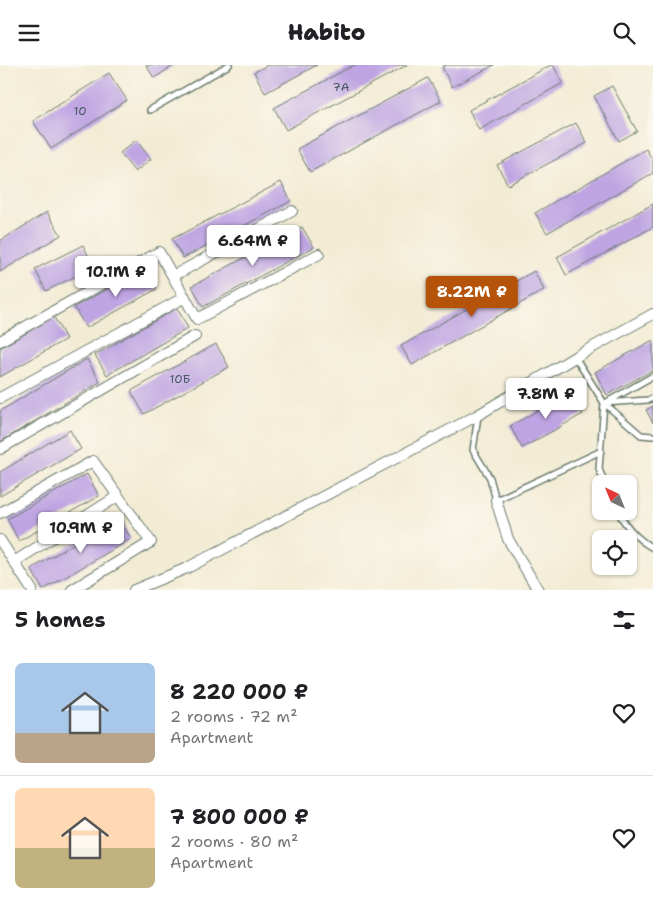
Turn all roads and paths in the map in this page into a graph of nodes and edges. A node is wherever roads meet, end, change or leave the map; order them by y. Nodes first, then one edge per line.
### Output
1 (229, 65) edge
2 (150, 110) dead end
3 (292, 211) dead end
4 (319, 254) dead end
5 (173, 276) junction
6 (185, 297) junction
7 (653, 314) edge
8 (195, 336) dead end
9 (0, 341) edge
10 (575, 357) junction
11 (653, 376) edge
12 (0, 398) edge
13 (653, 398) edge
14 (604, 403) junction
15 (478, 415) junction
16 (653, 436) edge
17 (0, 449) edge
18 (601, 451) junction
19 (601, 475) edge
20 (118, 496) junction
21 (496, 500) junction
22 (0, 513) edge
23 (622, 520) edge
24 (0, 541) edge
25 (653, 548) edge
26 (14, 562) junction
27 (32, 590) edge
28 (72, 590) edge
29 (134, 590) edge
30 (538, 590) edge

1 - 2 lane
3 - 5 street
4 - 6 street
5 - 6 street
5 - 9 street
6 - 12 street
7 - 10 street
8 - 17 street
10 - 14 lane
10 - 15 street
11 - 14 lane
13 - 14 lane
14 - 16 lane
14 - 18 lane
15 - 21 lane
15 - 29 street
18 - 19 lane
18 - 21 lane
20 - 22 street
20 - 26 street
20 - 28 street
21 - 30 street
23 - 25 lane
24 - 26 street
26 - 27 street

